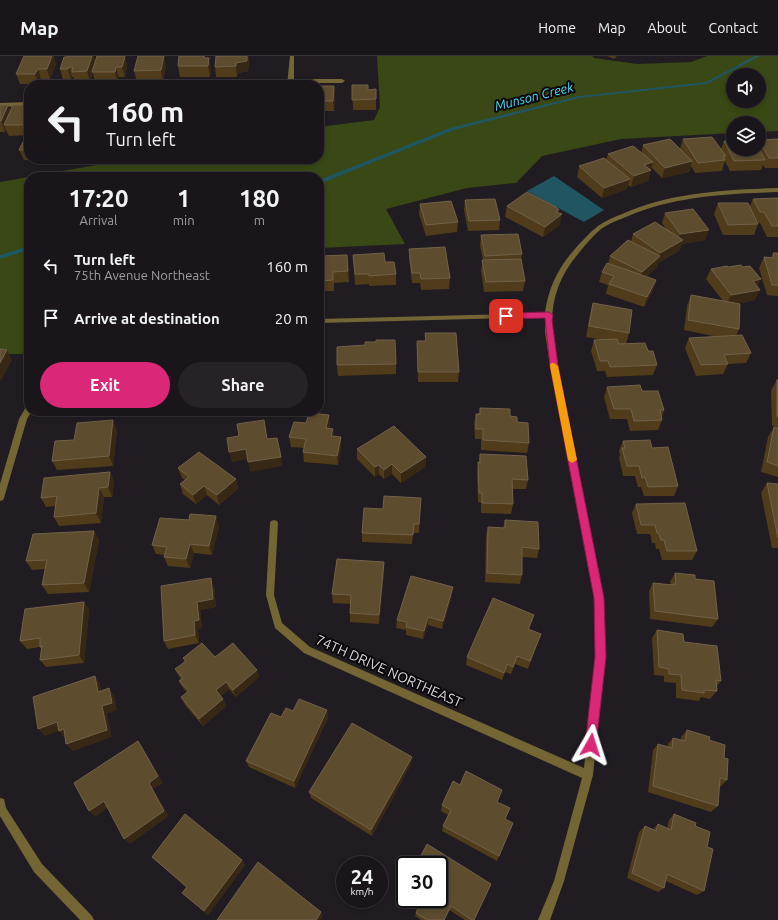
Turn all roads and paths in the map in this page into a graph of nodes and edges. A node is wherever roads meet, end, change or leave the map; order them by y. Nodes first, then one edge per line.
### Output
1 (292, 56) edge
2 (290, 80) edge
3 (342, 81) dead end
4 (324, 82) edge
5 (24, 104) edge
6 (0, 105) edge
7 (778, 190) edge
8 (549, 315) junction
9 (324, 321) edge
10 (25, 416) edge
11 (0, 498) edge
12 (274, 523) dead end
13 (588, 774) junction
14 (1, 808) edge
15 (88, 920) edge
16 (544, 920) edge

1 - 2 street
3 - 4 street
5 - 6 street
7 - 8 street
8 - 9 street
8 - 13 street
10 - 11 street
12 - 13 street, 74TH DRIVE NORTHEAST
13 - 16 street
14 - 15 street

